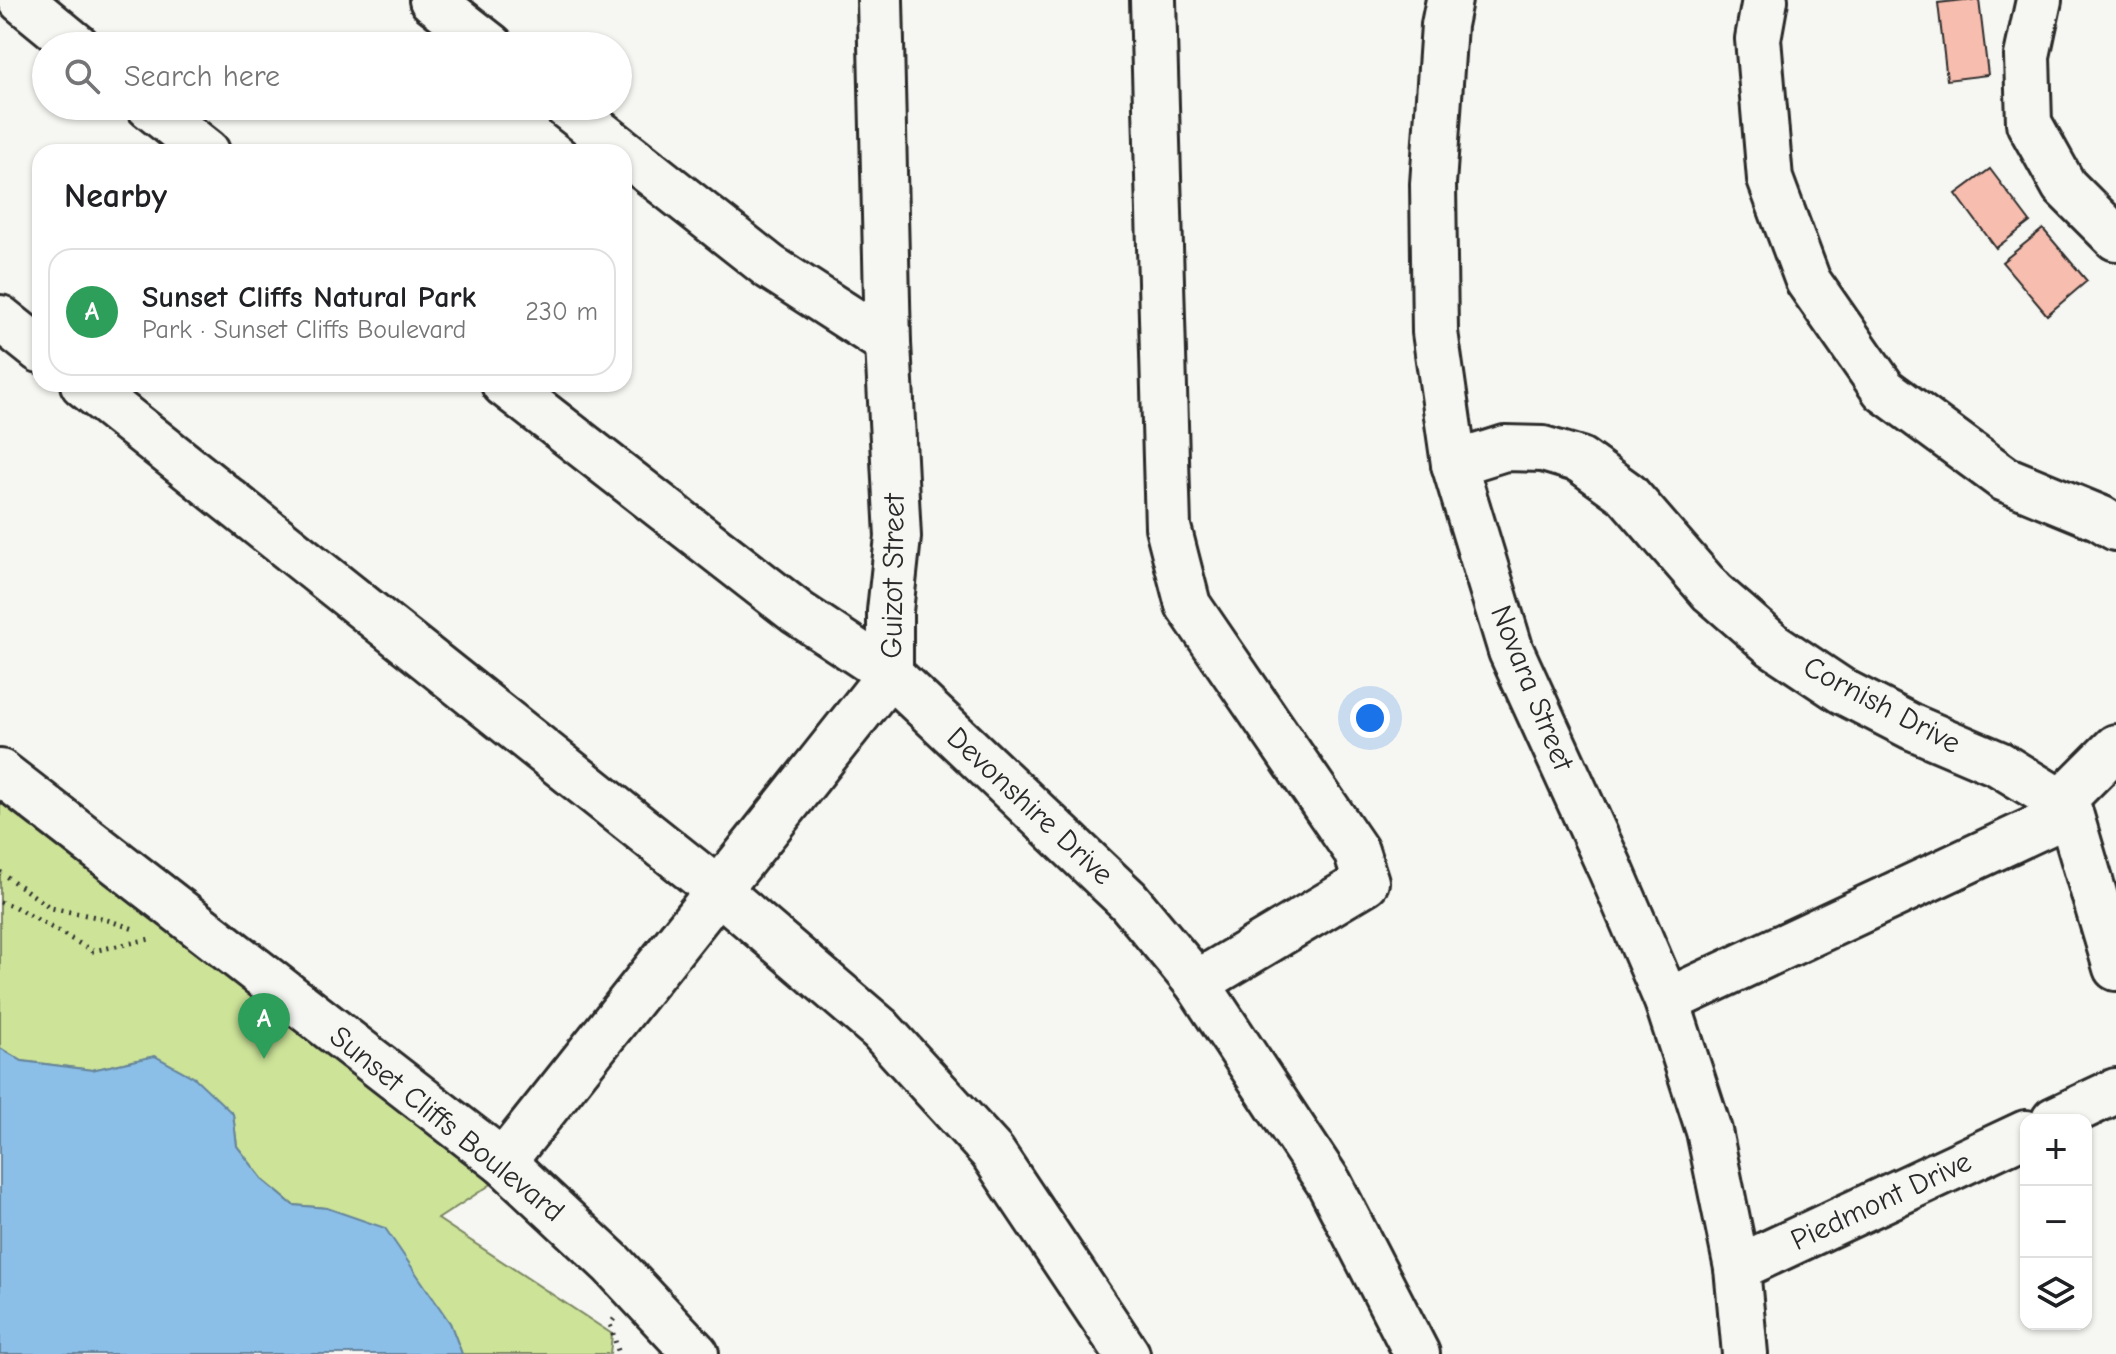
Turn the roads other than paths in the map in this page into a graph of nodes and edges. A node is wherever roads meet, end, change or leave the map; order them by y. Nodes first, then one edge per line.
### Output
1 (21, 0) edge
2 (432, 0) edge
3 (880, 0) edge
4 (1153, 0) edge
5 (1449, 0) edge
6 (1765, 0) edge
7 (2039, 0) edge
8 (60, 32) edge
9 (473, 32) edge
10 (167, 120) edge
11 (584, 120) edge
12 (197, 144) edge
13 (614, 144) edge
14 (632, 158) edge
15 (2116, 238) edge
16 (0, 318) edge
17 (888, 343) junction
18 (32, 344) edge
19 (93, 392) edge
20 (514, 392) edge
21 (1454, 464) junction
22 (2116, 528) edge
23 (890, 674) junction
24 (2116, 747) edge
25 (0, 772) edge
26 (2065, 808) junction
27 (719, 891) junction
28 (2116, 968) edge
29 (1197, 983) junction
30 (1667, 1001) junction
31 (2116, 1091) edge
32 (2067, 1114) edge
33 (2020, 1136) edge
34 (503, 1162) junction
35 (1737, 1268) junction
36 (664, 1337) edge
37 (696, 1354) edge
38 (1127, 1354) edge
39 (1417, 1354) edge
40 (1745, 1354) edge

1 - 8 street
2 - 9 street
3 - 17 street, Guizot Street
4 - 29 street
5 - 21 street, Novara Street
6 - 22 street
7 - 15 street
10 - 12 street
11 - 13 street
14 - 17 street
16 - 18 street
17 - 23 street, Guizot Street
19 - 27 street
20 - 23 street, Devonshire Drive
21 - 26 street, Cornish Drive
21 - 30 street, Novara Street
23 - 27 street, Guizot Street
23 - 29 street, Devonshire Drive
24 - 26 street
25 - 34 street, Sunset Cliffs Boulevard
26 - 28 street
26 - 30 street
27 - 34 street, Guizot Street
27 - 38 street
29 - 39 street, Devonshire Drive
30 - 35 street, Novara Street
31 - 32 street
33 - 35 street, Piedmont Drive
34 - 36 street, Sunset Cliffs Boulevard
35 - 40 street, Novara Street
36 - 37 street, Sunset Cliffs Boulevard

